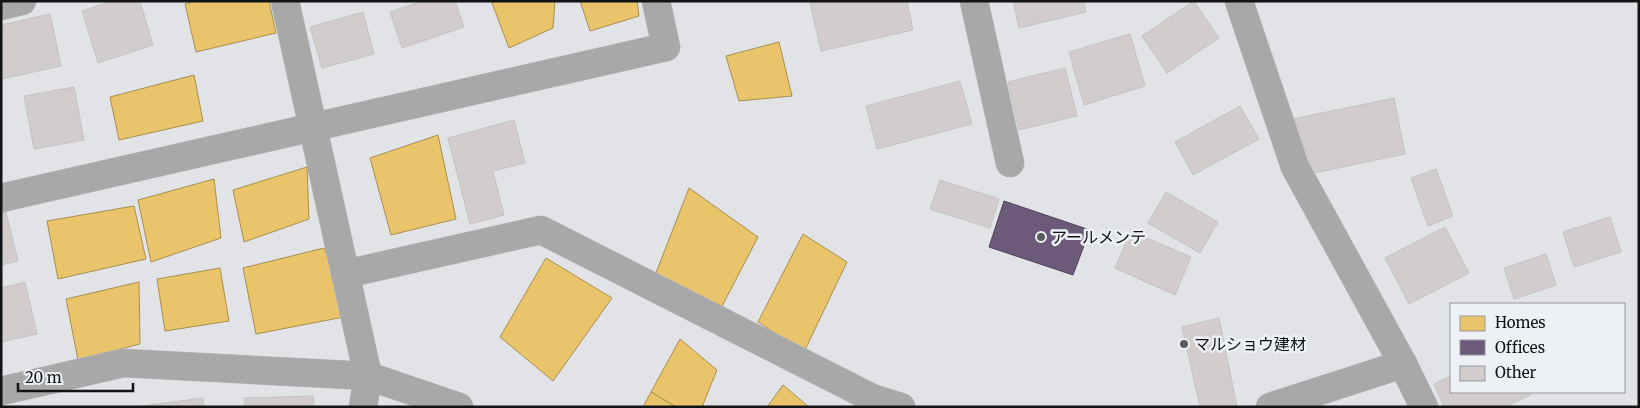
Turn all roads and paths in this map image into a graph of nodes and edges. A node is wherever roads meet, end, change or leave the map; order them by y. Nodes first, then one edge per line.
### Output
1 (22, 1) edge
2 (285, 1) edge
3 (656, 1) edge
4 (974, 1) edge
5 (1239, 1) edge
6 (1, 6) edge
7 (313, 127) junction
8 (1010, 163) dead end
9 (1, 198) edge
10 (345, 274) junction
11 (1403, 364) junction
12 (368, 376) junction
13 (1, 391) edge
14 (870, 402) edge
15 (363, 407) edge
16 (459, 407) edge
17 (901, 407) edge
18 (1270, 407) edge
19 (1424, 407) edge

1 - 6 street
2 - 7 street
3 - 7 street
4 - 8 street
5 - 11 street
7 - 9 street
7 - 10 street
10 - 12 street
10 - 14 street
11 - 18 street
11 - 19 street
12 - 13 street
12 - 15 street
12 - 16 street
14 - 17 street

